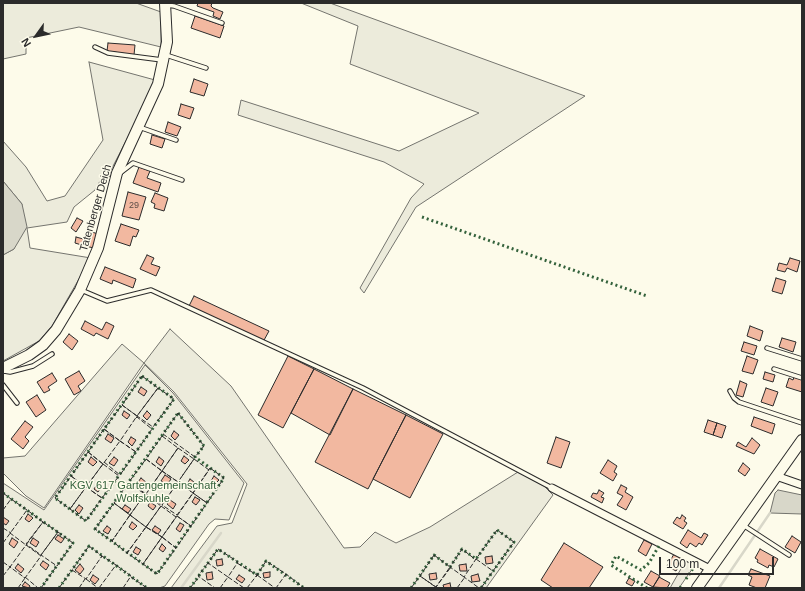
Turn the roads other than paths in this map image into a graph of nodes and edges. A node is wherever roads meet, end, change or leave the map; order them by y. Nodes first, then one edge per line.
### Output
1 (165, 4) edge
2 (222, 23) dead end
3 (95, 47) dead end
4 (164, 58) junction
5 (206, 68) dead end
6 (138, 127) junction
7 (176, 140) dead end
8 (117, 173) junction
9 (182, 180) dead end
10 (80, 290) junction
11 (767, 348) dead end
12 (52, 354) dead end
13 (802, 359) edge
14 (3, 369) edge
15 (774, 369) dead end
16 (802, 378) edge
17 (3, 385) edge
18 (730, 391) dead end
19 (17, 404) dead end
20 (802, 423) edge
21 (802, 440) edge
22 (776, 476) junction
23 (802, 485) edge
24 (552, 488) joint
25 (742, 524) junction
26 (789, 555) dead end
27 (710, 569) junction
28 (697, 588) edge

1 - 2 lane
1 - 4 street, Tatenberger Deich
3 - 4 lane
4 - 5 lane
4 - 6 street, Tatenberger Deich
6 - 7 lane
6 - 8 street, Tatenberger Deich
8 - 9 lane
8 - 10 street, Tatenberger Deich
10 - 14 street, Tatenberger Deich
10 - 24 lane
11 - 13 lane
12 - 14 lane
15 - 16 lane
17 - 19 lane
18 - 20 lane
21 - 22 street
22 - 23 street
22 - 25 street
24 - 27 street
25 - 26 lane
25 - 27 street
27 - 28 street

